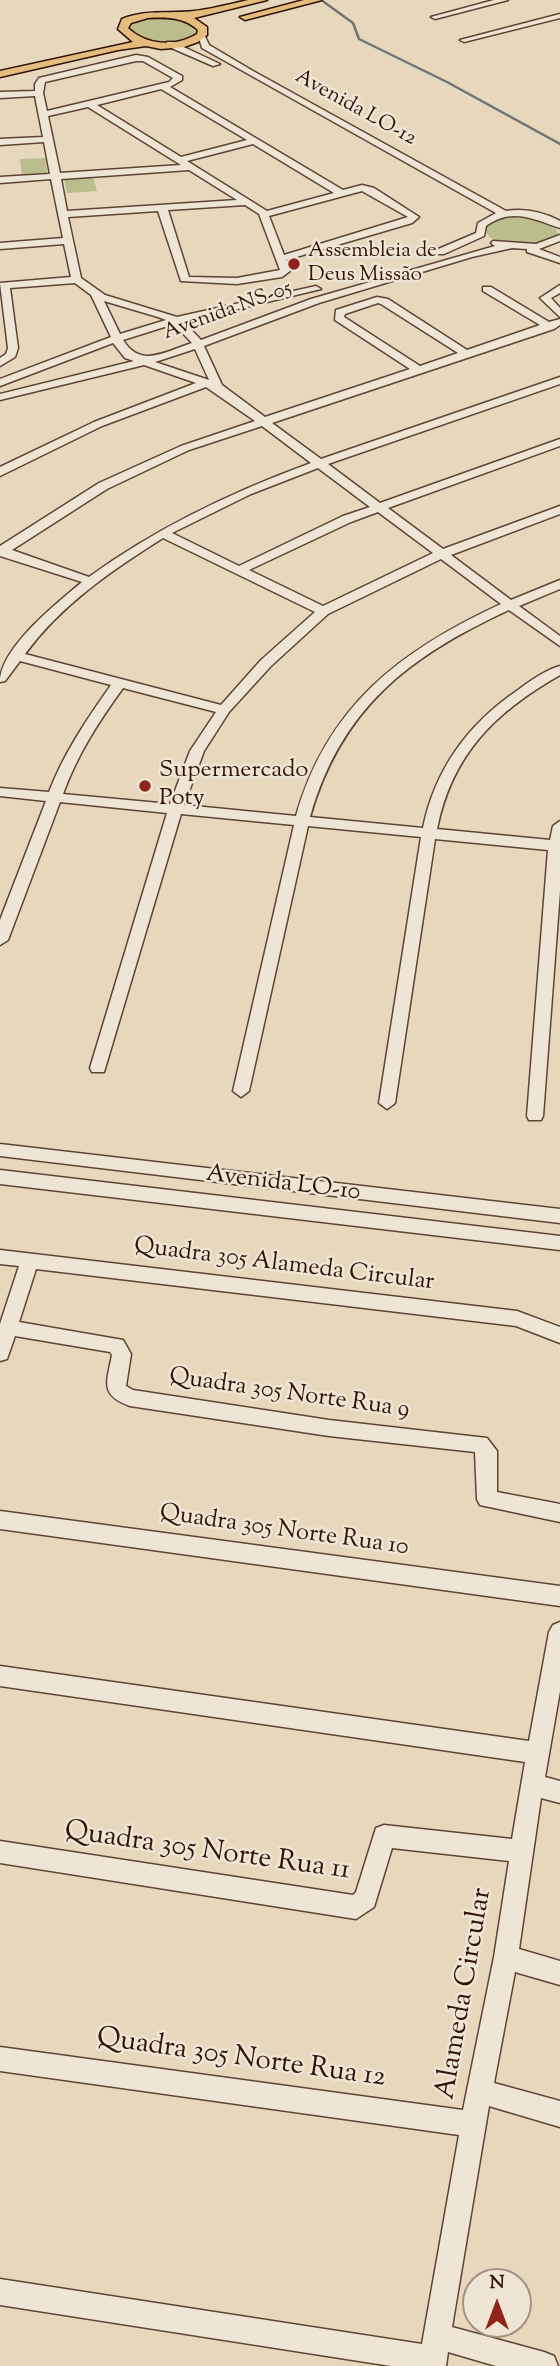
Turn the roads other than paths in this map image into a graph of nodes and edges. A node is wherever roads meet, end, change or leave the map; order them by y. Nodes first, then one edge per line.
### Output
1 (262, 0) edge
2 (317, 0) edge
3 (504, 0) edge
4 (174, 15) junction
5 (560, 16) edge
6 (435, 17) dead end
7 (234, 20) dead end
8 (215, 25) dead end
9 (123, 27) junction
10 (111, 33) dead end
11 (202, 34) junction
12 (464, 40) dead end
13 (149, 43) junction
14 (170, 44) junction
15 (250, 73) junction
16 (0, 74) edge
17 (162, 86) junction
18 (39, 88) junction
19 (0, 95) edge
20 (90, 104) junction
21 (43, 116) junction
22 (47, 139) junction
23 (255, 141) junction
24 (0, 142) edge
25 (180, 160) junction
26 (190, 167) junction
27 (55, 176) junction
28 (441, 179) junction
29 (0, 180) edge
30 (341, 193) junction
31 (456, 200) dead end
32 (246, 202) junction
33 (162, 207) junction
34 (560, 211) edge
35 (474, 213) dead end
36 (63, 214) junction
37 (265, 214) junction
38 (505, 214) junction
39 (538, 215) junction
40 (486, 220) junction
41 (560, 225) edge
42 (481, 233) junction
43 (68, 241) junction
44 (559, 241) edge
45 (0, 246) edge
46 (508, 246) junction
47 (524, 248) junction
48 (282, 258) junction
49 (560, 260) edge
50 (77, 280) junction
51 (2, 286) edge
52 (560, 288) edge
53 (487, 289) dead end
54 (96, 295) junction
55 (557, 317) edge
56 (174, 321) junction
57 (6, 334) edge
58 (116, 339) junction
59 (198, 345) junction
60 (467, 354) junction
61 (0, 362) edge
62 (144, 362) junction
63 (419, 370) junction
64 (560, 380) edge
65 (0, 383) edge
66 (211, 385) junction
67 (0, 397) edge
68 (264, 422) junction
69 (560, 442) edge
70 (319, 463) junction
71 (0, 472) edge
72 (379, 507) junction
73 (560, 510) edge
74 (162, 533) junction
75 (0, 551) edge
76 (442, 554) junction
77 (240, 570) junction
78 (90, 582) junction
79 (560, 584) edge
80 (509, 604) junction
81 (323, 611) junction
82 (560, 642) edge
83 (18, 656) junction
84 (560, 670) edge
85 (0, 678) edge
86 (120, 682) junction
87 (225, 710) junction
88 (0, 792) edge
89 (53, 797) junction
90 (175, 809) junction
91 (302, 821) junction
92 (560, 827) edge
93 (429, 833) junction
94 (558, 846) edge
95 (0, 940) edge
96 (98, 1068) dead end
97 (241, 1091) dead end
98 (387, 1102) dead end
99 (535, 1116) dead end
100 (0, 1150) edge
101 (0, 1177) edge
102 (560, 1216) edge
103 (560, 1243) edge
104 (0, 1257) edge
105 (30, 1260) junction
106 (10, 1328) junction
107 (560, 1335) edge
108 (0, 1353) edge
109 (560, 1513) edge
110 (0, 1520) edge
111 (560, 1596) edge
112 (560, 1632) edge
113 (0, 1676) edge
114 (555, 1691) edge
115 (538, 1753) junction
116 (532, 1785) junction
117 (560, 1792) edge
118 (521, 1851) junction
119 (0, 1852) edge
120 (506, 1957) junction
121 (560, 1973) edge
122 (0, 2059) edge
123 (479, 2091) junction
124 (560, 2114) edge
125 (473, 2124) junction
126 (0, 2292) edge
127 (434, 2354) edge
128 (544, 2366) edge

1 - 4 main road
2 - 7 main road
3 - 6 street
4 - 9 main road
4 - 11 main road
5 - 12 street
8 - 11 main road
9 - 10 main road
9 - 13 main road
11 - 14 main road
11 - 15 street, Avenida LO-12
13 - 14 main road
13 - 16 main road
14 - 15 street, Avenida LO-12
15 - 28 street, Avenida LO-12
17 - 18 street
17 - 20 street
17 - 23 street
18 - 19 street
18 - 21 street
20 - 21 street
20 - 25 street
21 - 22 street
22 - 24 street
22 - 27 street
23 - 25 street
23 - 30 street
25 - 26 street
26 - 27 street
26 - 32 street
27 - 29 street
27 - 36 street
28 - 31 street, Avenida LO-12
28 - 38 street, Avenida LO-12
30 - 37 street
30 - 48 street
32 - 33 street
32 - 37 street
33 - 36 street
33 - 48 street
34 - 39 street
35 - 40 street
36 - 43 street
37 - 48 street
38 - 39 street
38 - 40 street
39 - 41 street
40 - 42 street
42 - 46 street
42 - 56 street, Avenida NS-05
43 - 45 street
43 - 50 street
44 - 47 street
46 - 47 street
46 - 59 street, Avenida NS-05
47 - 49 street
50 - 51 street
50 - 54 street
51 - 57 street
52 - 55 street
53 - 55 street
54 - 56 street
54 - 58 street
55 - 60 street
56 - 58 street, Avenida NS-05
56 - 59 street
57 - 61 street
58 - 62 street
58 - 65 street, Avenida NS-05
59 - 62 street, Avenida NS-05
59 - 66 street
60 - 63 street
60 - 63 street
62 - 66 street
62 - 67 street, Avenida NS-05
63 - 68 street
64 - 70 street
66 - 68 street
66 - 71 street
68 - 70 street
68 - 75 street
69 - 72 street
70 - 72 street
70 - 74 street
72 - 76 street
72 - 77 street
73 - 76 street
74 - 77 street
74 - 78 street
75 - 78 street
76 - 80 street
76 - 81 street
77 - 81 street
78 - 83 street
79 - 80 street
80 - 82 street
80 - 91 street
81 - 87 street
83 - 85 street
83 - 86 street
84 - 93 street
86 - 87 street
86 - 89 street
87 - 90 street
88 - 89 street
89 - 90 street
89 - 95 street
90 - 91 street
90 - 96 street
91 - 93 street
91 - 97 street
92 - 94 street
93 - 94 street
93 - 98 street
94 - 99 street
100 - 102 street, Avenida LO-10
101 - 103 street, Avenida LO-10
104 - 105 street, Quadra 305 Alameda Circular
105 - 106 street
105 - 107 street, Quadra 305 Alameda Circular
106 - 108 street
106 - 109 street, Quadra 305 Norte Rua 9
110 - 111 street, Quadra 305 Norte Rua 10
112 - 114 street, Alameda Circular
113 - 115 street
114 - 115 street, Alameda Circular
115 - 116 street, Alameda Circular
116 - 117 street
116 - 118 street, Alameda Circular
118 - 119 street, Quadra 305 Norte Rua 11
118 - 120 street, Alameda Circular
120 - 121 street
120 - 123 street, Alameda Circular
122 - 125 street, Quadra 305 Norte Rua 12
123 - 124 street
123 - 125 street, Alameda Circular
125 - 127 street, Alameda Circular
126 - 127 street
127 - 128 street

